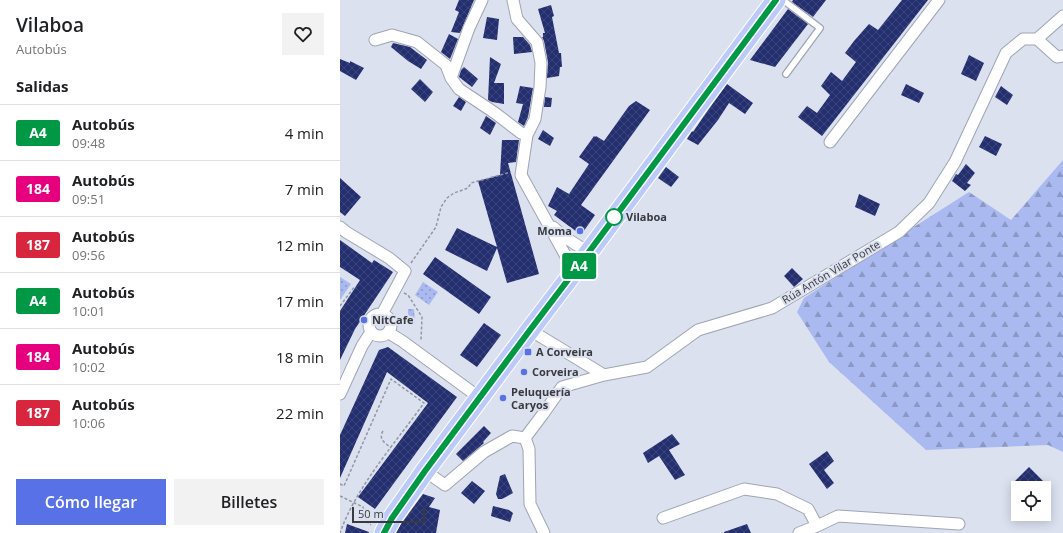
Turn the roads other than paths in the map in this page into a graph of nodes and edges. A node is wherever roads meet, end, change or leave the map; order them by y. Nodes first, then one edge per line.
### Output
1 (482, 0) edge
2 (513, 0) edge
3 (776, 0) edge
4 (783, 0) edge
5 (939, 0) edge
6 (1063, 16) edge
7 (1037, 38) junction
8 (375, 40) dead end
9 (1063, 56) edge
10 (786, 74) dead end
11 (451, 78) junction
12 (527, 135) junction
13 (830, 142) dead end
14 (544, 217) junction
15 (340, 227) edge
16 (581, 248) junction
17 (563, 252) junction
18 (577, 268) junction
19 (382, 314) junction
20 (530, 330) junction
21 (371, 332) junction
22 (388, 333) junction
23 (604, 375) junction
24 (340, 394) edge
25 (480, 398) junction
26 (525, 438) junction
27 (425, 471) junction
28 (663, 518) dead end
29 (960, 524) dead end
30 (818, 526) junction
31 (384, 533) edge
32 (544, 533) edge
33 (799, 533) edge

1 - 11 street
2 - 12 street
3 - 16 highway
4 - 10 lane
5 - 13 street
6 - 7 street, Rúa Antón Vilar Ponte
7 - 9 street
7 - 23 street, Rúa Antón Vilar Ponte
8 - 11 street
11 - 12 street
12 - 14 street
14 - 16 street
14 - 17 street
15 - 19 street
16 - 17 street
16 - 18 highway
17 - 18 street
18 - 20 highway
19 - 21 street
19 - 22 street
20 - 23 street
20 - 25 highway
21 - 22 street
21 - 24 street
22 - 25 street
23 - 26 street, Rúa Antón Vilar Ponte
25 - 27 highway
26 - 27 street
26 - 32 street
27 - 31 highway
28 - 30 street
29 - 30 street
30 - 33 street

